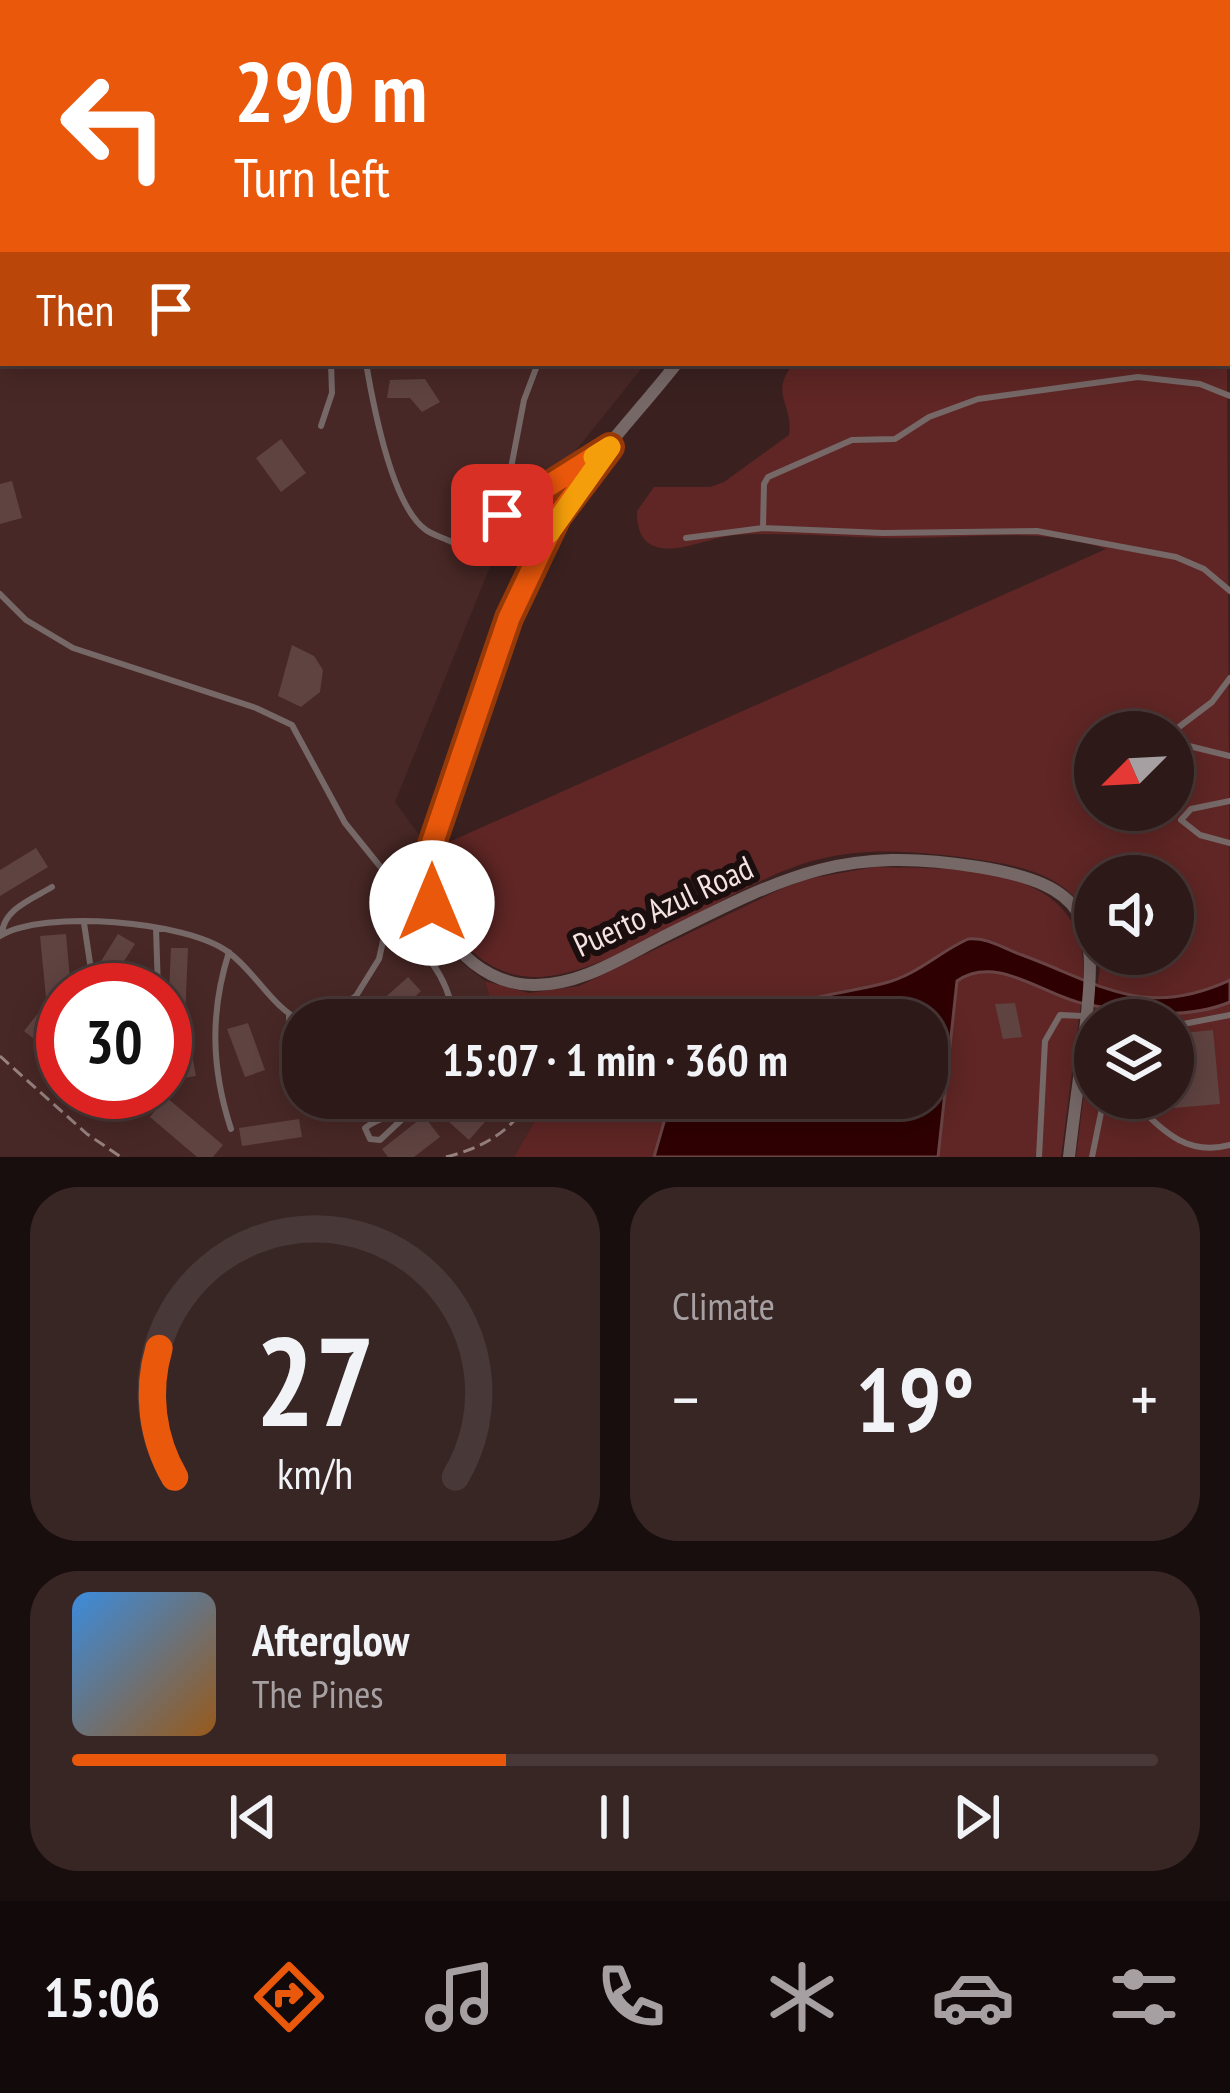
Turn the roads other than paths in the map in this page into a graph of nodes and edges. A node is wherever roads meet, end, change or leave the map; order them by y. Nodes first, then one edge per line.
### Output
1 (331, 366) edge
2 (366, 366) edge
3 (537, 366) edge
4 (675, 366) edge
5 (1230, 396) edge
6 (321, 426) dead end
7 (610, 447) junction
8 (502, 515) junction
9 (763, 528) junction
10 (686, 538) dead end
11 (1230, 591) edge
12 (0, 594) edge
13 (1230, 678) edge
14 (1230, 756) edge
15 (1230, 801) edge
16 (1230, 843) edge
17 (432, 844) junction
18 (387, 875) junction
19 (52, 887) dead end
20 (430, 887) junction
21 (394, 892) junction
22 (84, 923) junction
23 (156, 928) junction
24 (386, 929) junction
25 (1, 935) edge
26 (229, 952) junction
27 (90, 963) edge
28 (157, 963) edge
29 (352, 999) edge
30 (449, 999) edge
31 (1089, 999) edge
32 (282, 1008) edge
33 (1074, 1015) edge
34 (1230, 1015) edge
35 (1194, 1022) edge
36 (412, 1109) joint
37 (1074, 1118) edge
38 (1100, 1119) edge
39 (1150, 1119) edge
40 (231, 1129) dead end
41 (1230, 1145) edge
42 (1039, 1157) edge
43 (1069, 1157) edge
44 (1093, 1157) edge

1 - 6 lane
2 - 8 lane
3 - 8 lane
4 - 7 street, Puerto Azul Road
5 - 9 lane
7 - 8 lane
7 - 17 street, Puerto Azul Road
9 - 10 lane
9 - 11 lane
12 - 18 lane
13 - 14 lane
15 - 16 lane
17 - 18 lane
17 - 20 street, Puerto Azul Road
18 - 21 lane
19 - 25 lane
20 - 21 lane
20 - 31 street, Puerto Azul Road
21 - 24 lane
22 - 23 lane
22 - 25 lane
22 - 27 lane
23 - 26 lane
23 - 28 lane
24 - 29 lane
24 - 30 lane
26 - 32 lane
26 - 40 lane
33 - 42 lane
34 - 35 lane
36 - 36 lane
37 - 43 street, Puerto Azul Road
38 - 44 lane
39 - 41 lane

